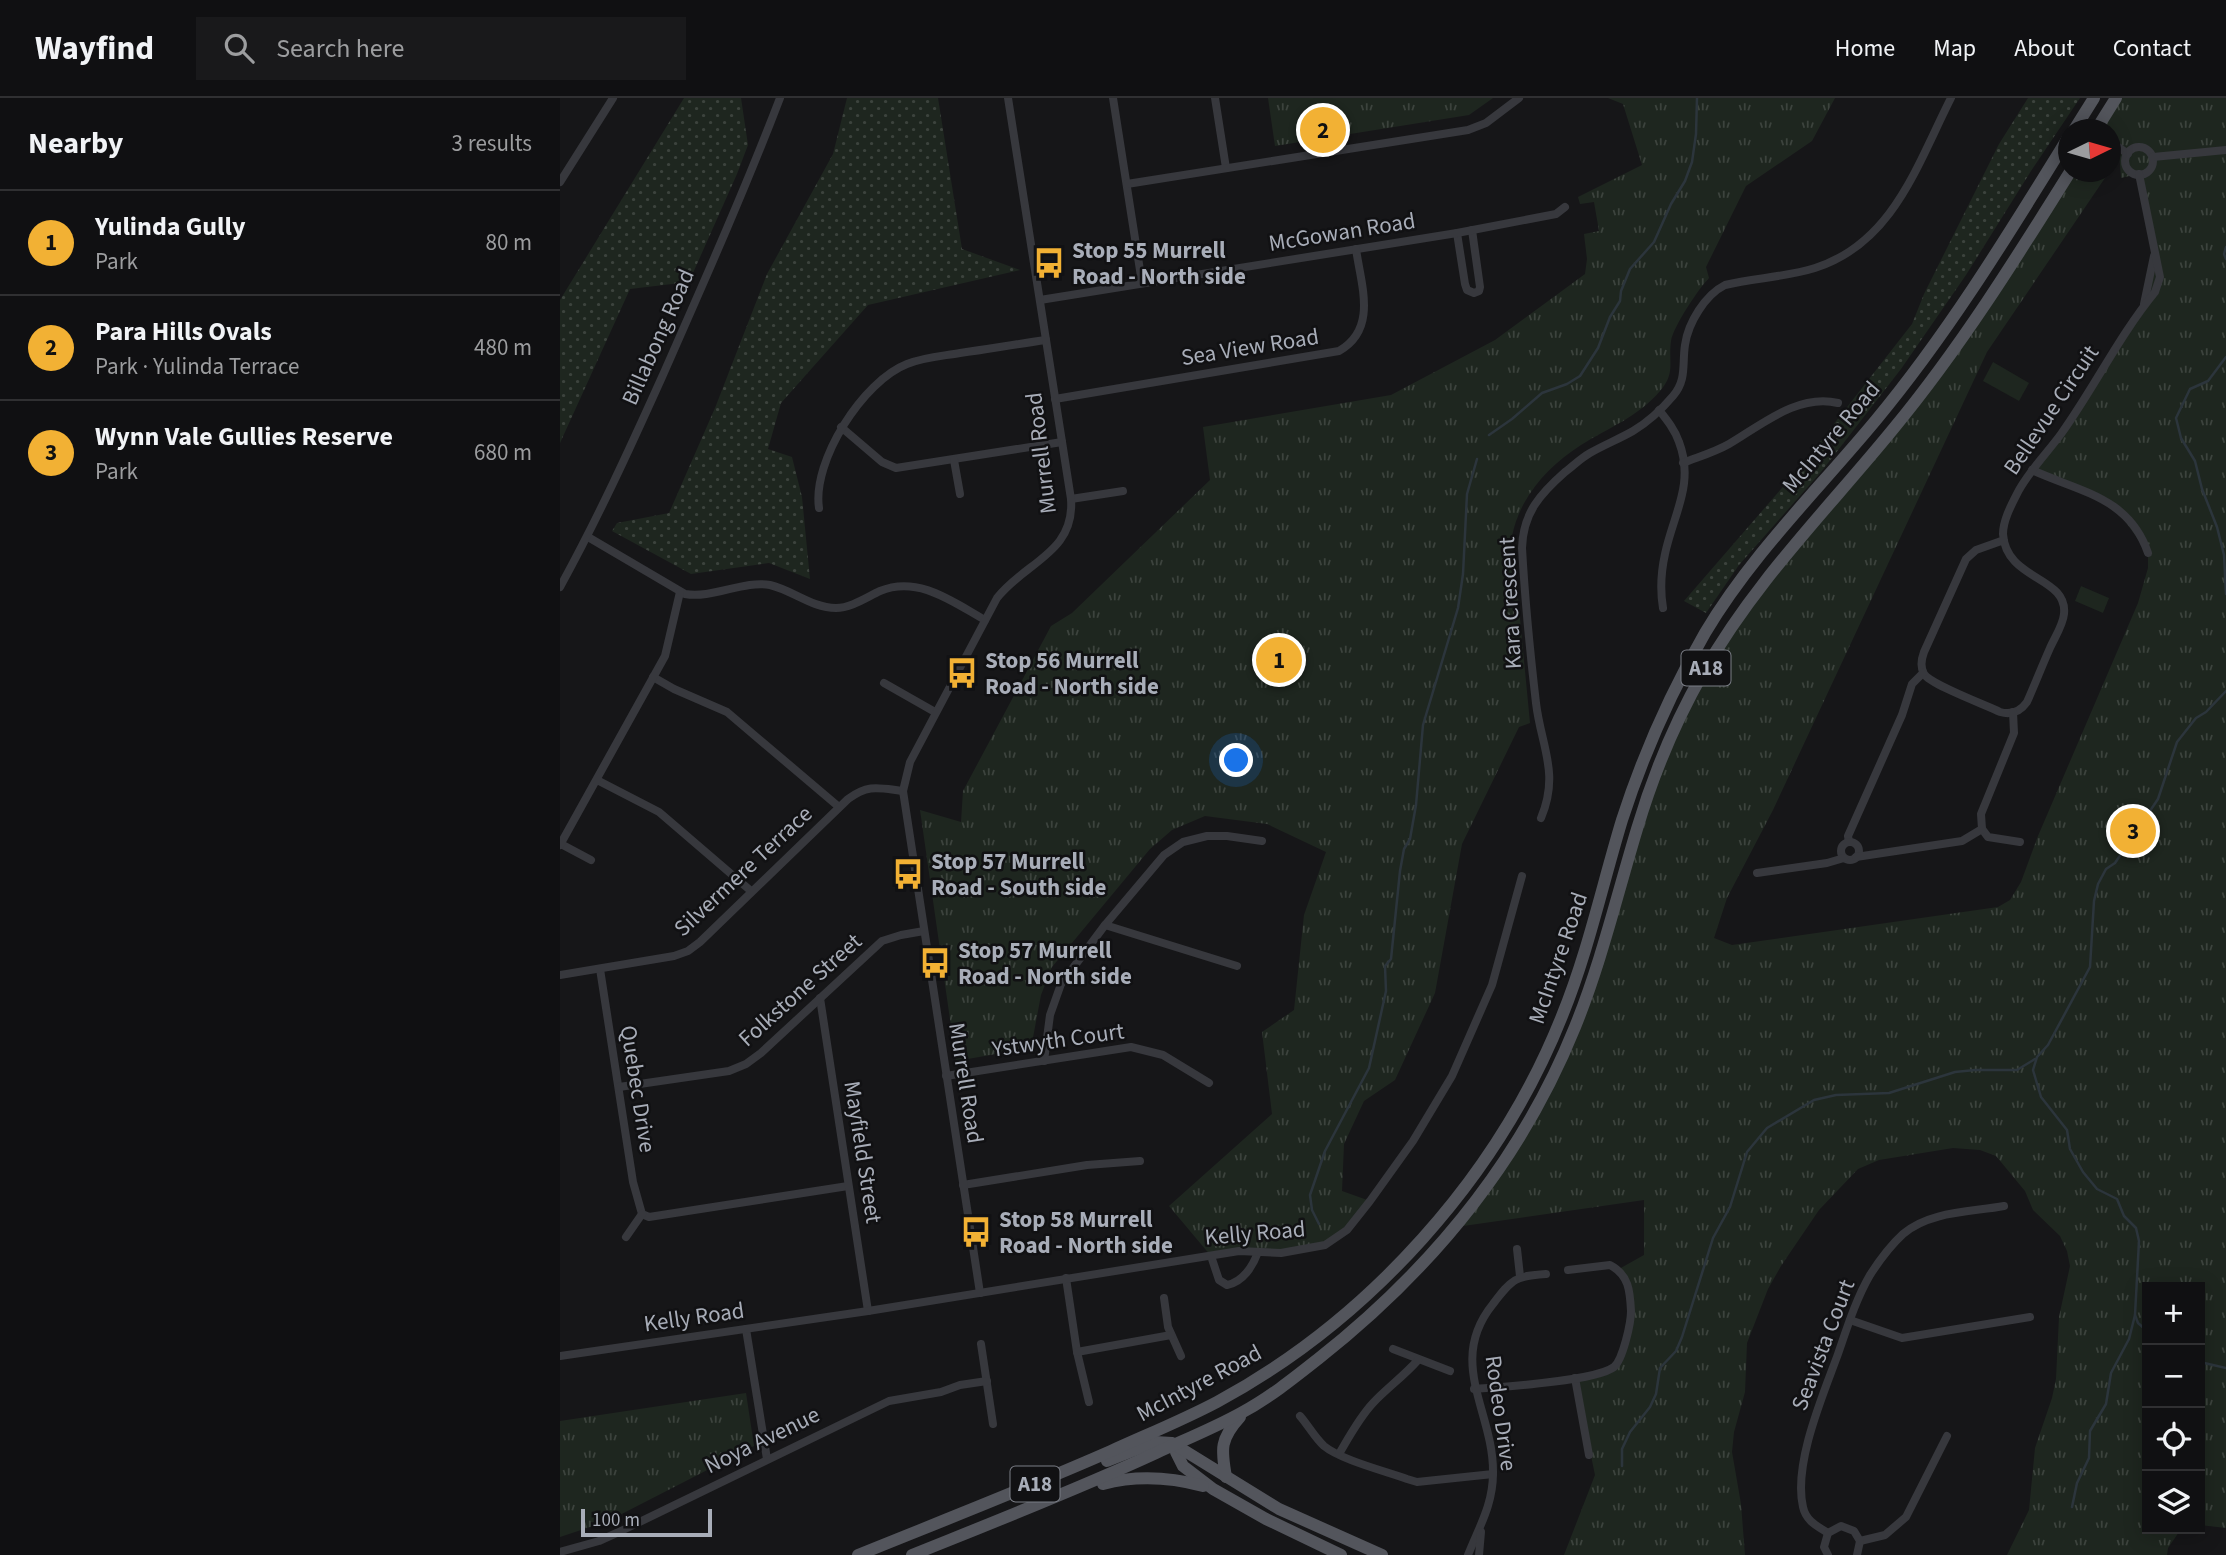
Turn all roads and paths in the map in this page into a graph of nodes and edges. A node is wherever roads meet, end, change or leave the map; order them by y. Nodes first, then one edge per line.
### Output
1 (613, 98) edge
2 (780, 98) edge
3 (1008, 98) edge
4 (1113, 98) edge
5 (1215, 98) edge
6 (1519, 98) edge
7 (1951, 98) edge
8 (2116, 98) edge
9 (2093, 100) edge
10 (2081, 119) edge
11 (2095, 119) edge
12 (2103, 119) edge
13 (2121, 149) edge
14 (2226, 150) edge
15 (2058, 154) edge
16 (2128, 154) junction
17 (2153, 157) junction
18 (1226, 168) junction
19 (2139, 174) junction
20 (560, 182) edge
21 (2064, 182) edge
22 (1127, 184) junction
23 (1565, 207) dead end
24 (1472, 230) junction
25 (1457, 233) junction
26 (1356, 249) junction
27 (1142, 283) junction
28 (1040, 300) junction
29 (1046, 340) junction
30 (1055, 399) junction
31 (1838, 403) dead end
32 (1659, 410) junction
33 (841, 427) junction
34 (1062, 442) junction
35 (954, 460) junction
36 (1683, 463) junction
37 (2032, 470) junction
38 (1123, 492) dead end
39 (960, 494) dead end
40 (1070, 499) junction
41 (819, 508) dead end
42 (588, 537) junction
43 (2004, 540) junction
44 (2148, 553) dead end
45 (560, 587) edge
46 (680, 592) junction
47 (1663, 608) dead end
48 (985, 620) junction
49 (1923, 673) junction
50 (653, 677) junction
51 (884, 683) dead end
52 (935, 712) junction
53 (2013, 712) junction
54 (597, 780) junction
55 (902, 791) junction
56 (839, 807) junction
57 (1541, 818) dead end
58 (1982, 829) junction
59 (1262, 841) dead end
60 (1849, 842) junction
61 (2020, 842) dead end
62 (560, 844) edge
63 (1856, 857) junction
64 (1844, 858) junction
65 (591, 860) dead end
66 (1757, 873) dead end
67 (1522, 876) dead end
68 (751, 891) junction
69 (1105, 925) junction
70 (924, 931) junction
71 (1237, 966) dead end
72 (600, 970) junction
73 (560, 975) edge
74 (820, 998) junction
75 (1044, 1061) junction
76 (946, 1076) junction
77 (1209, 1083) dead end
78 (619, 1087) junction
79 (1140, 1161) dead end
80 (963, 1185) junction
81 (848, 1186) junction
82 (2004, 1206) dead end
83 (642, 1214) junction
84 (626, 1237) dead end
85 (1517, 1249) dead end
86 (1258, 1252) junction
87 (1211, 1255) junction
88 (1567, 1270) dead end
89 (1546, 1274) dead end
90 (1520, 1276) junction
91 (1066, 1278) junction
92 (980, 1293) junction
93 (1164, 1298) dead end
94 (868, 1311) junction
95 (2029, 1317) dead end
96 (1850, 1320) junction
97 (746, 1329) junction
98 (1171, 1335) junction
99 (981, 1344) dead end
100 (1393, 1349) dead end
101 (1077, 1352) junction
102 (560, 1356) edge
103 (1181, 1356) dead end
104 (1418, 1360) junction
105 (1450, 1371) dead end
106 (1575, 1378) junction
107 (987, 1381) junction
108 (1474, 1388) junction
109 (1089, 1402) dead end
110 (1209, 1406) junction
111 (1247, 1410) junction
112 (1300, 1416) dead end
113 (993, 1424) dead end
114 (1947, 1436) dead end
115 (1175, 1444) junction
116 (1339, 1454) junction
117 (1590, 1455) dead end
118 (767, 1459) junction
119 (1493, 1474) junction
120 (1055, 1476) junction
121 (1226, 1477) junction
122 (1213, 1489) junction
123 (1072, 1492) junction
124 (1481, 1529) junction
125 (1828, 1533) junction
126 (1860, 1541) junction
127 (560, 1552) edge
128 (858, 1555) edge
129 (912, 1555) edge
130 (1341, 1555) edge
131 (1382, 1555) edge
132 (1468, 1555) edge
133 (1479, 1555) edge
134 (1828, 1555) edge
135 (1857, 1555) edge

1 - 20 street
2 - 42 street, Billabong Road
3 - 28 street, Murrell Road
4 - 22 street
5 - 18 street
6 - 18 street
7 - 32 street, Kara Crescent
8 - 12 main road
9 - 10 main road
9 - 11 main road
13 - 16 street
14 - 17 street
15 - 110 main road, McIntyre Road / A18
16 - 17 street
16 - 19 street
17 - 19 street
18 - 22 street
19 - 37 street, Bellevue Circuit
21 - 111 main road, McIntyre Road / A18
22 - 27 street
23 - 24 street, McGowan Road
24 - 25 street, McGowan Road
24 - 25 street
25 - 26 street, McGowan Road
26 - 27 street, McGowan Road
26 - 30 street, Sea View Road
27 - 28 street, McGowan Road
28 - 29 street, Murrell Road
29 - 30 street, Murrell Road
29 - 33 street
30 - 34 street, Murrell Road
31 - 36 street
32 - 36 street
32 - 57 street, Kara Crescent
33 - 35 street
33 - 41 street
34 - 35 street
34 - 40 street, Murrell Road
35 - 39 street
36 - 47 street
37 - 43 street, Bellevue Circuit
37 - 44 street
38 - 40 street
40 - 48 street, Murrell Road
42 - 45 street, Billabong Road
42 - 46 street
43 - 49 street
43 - 53 street
46 - 48 street
46 - 50 street
48 - 52 street, Murrell Road
49 - 53 street
49 - 60 street
50 - 54 street
50 - 56 street
51 - 52 street
52 - 55 street, Murrell Road
53 - 58 street
54 - 62 street
54 - 68 street
55 - 56 street, Silvermere Terrace
55 - 70 street, Murrell Road
56 - 68 street, Silvermere Terrace
58 - 61 street
58 - 63 street
59 - 69 street
60 - 63 street
60 - 64 street
62 - 65 street
63 - 64 street
64 - 66 street
67 - 86 street, Kelly Road
68 - 72 street, Silvermere Terrace
69 - 71 street
69 - 75 street
70 - 74 street, Folkstone Street
70 - 76 street, Murrell Road
72 - 73 street, Silvermere Terrace
72 - 78 street, Quebec Drive
74 - 78 street, Folkstone Street
74 - 81 street, Mayfield Street
75 - 76 street, Ystwyth Court
75 - 77 street, Ystwyth Court
76 - 80 street, Murrell Road
78 - 83 street, Quebec Drive
79 - 80 street
80 - 92 street, Murrell Road
81 - 83 street
81 - 94 street, Mayfield Street
82 - 96 street, Seavista Court
83 - 84 street
85 - 90 street
86 - 87 street, Kelly Road
86 - 87 street
87 - 91 street, Kelly Road
88 - 106 street
89 - 90 street
90 - 108 street, Rodeo Drive
91 - 92 street, Kelly Road
91 - 101 street
92 - 94 street, Kelly Road
93 - 98 street
94 - 97 street, Kelly Road
95 - 96 street
96 - 125 street, Seavista Court
97 - 102 street, Kelly Road
97 - 118 street
98 - 101 street
98 - 103 street
99 - 107 street
100 - 104 street
101 - 109 street
104 - 105 street
104 - 116 street
106 - 108 street
106 - 117 street
107 - 113 street
107 - 118 street, Noya Avenue
108 - 119 street, Rodeo Drive
110 - 115 main road
110 - 120 main road, McIntyre Road / A18
111 - 115 main road, McIntyre Road / A18
111 - 121 main road
112 - 116 street
114 - 126 street
115 - 120 main road
115 - 121 main road
115 - 122 main road
115 - 123 main road, McIntyre Road / A18
116 - 119 street
118 - 127 street, Noya Avenue
119 - 124 street, Rodeo Drive
120 - 128 main road, McIntyre Road / A18
121 - 131 main road
122 - 123 main road
122 - 130 main road
123 - 129 main road, McIntyre Road / A18
124 - 132 street, Rodeo Drive
124 - 133 street, Rodeo Drive
125 - 126 street
125 - 134 street
126 - 135 street

